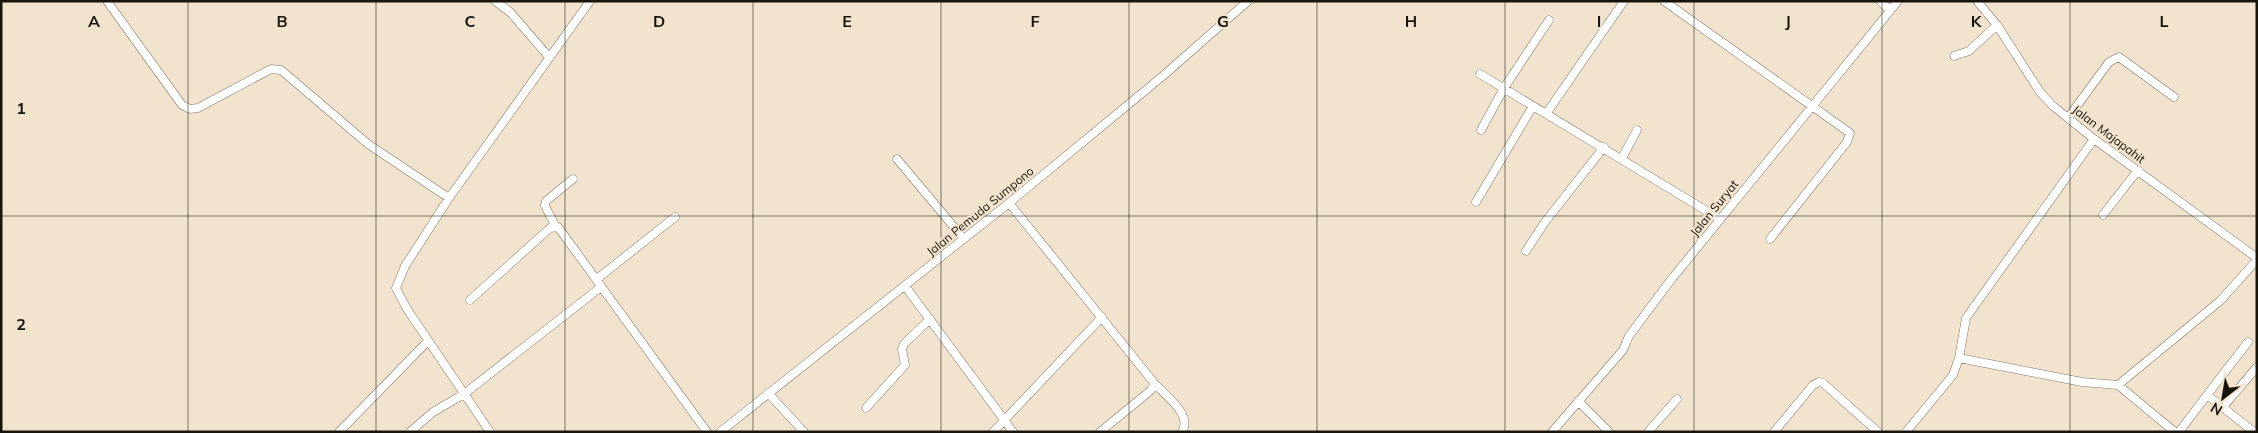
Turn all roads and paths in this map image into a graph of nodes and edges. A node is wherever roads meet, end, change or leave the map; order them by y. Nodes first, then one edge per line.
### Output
1 (107, 1) edge
2 (495, 1) edge
3 (590, 1) edge
4 (1248, 1) edge
5 (1624, 1) edge
6 (1664, 1) edge
7 (1880, 1) edge
8 (1898, 1) edge
9 (1977, 1) edge
10 (1890, 10) junction
11 (1549, 20) dead end
12 (1997, 25) junction
13 (1954, 56) dead end
14 (549, 57) junction
15 (1480, 74) dead end
16 (1504, 88) junction
17 (2174, 97) dead end
18 (1811, 105) junction
19 (1534, 106) junction
20 (1546, 114) junction
21 (2068, 118) junction
22 (1481, 130) dead end
23 (1637, 130) dead end
24 (2094, 139) junction
25 (1604, 147) junction
26 (1622, 158) junction
27 (897, 160) dead end
28 (2138, 170) junction
29 (574, 179) dead end
30 (449, 198) junction
31 (1476, 202) dead end
32 (1009, 203) junction
33 (2104, 215) dead end
34 (675, 217) dead end
35 (1720, 219) junction
36 (556, 227) junction
37 (964, 239) junction
38 (1770, 239) dead end
39 (1526, 251) dead end
40 (2257, 259) edge
41 (597, 279) junction
42 (905, 286) junction
43 (602, 287) junction
44 (470, 300) dead end
45 (1102, 317) junction
46 (930, 319) junction
47 (428, 340) junction
48 (2248, 342) dead end
49 (1960, 354) junction
50 (2257, 367) edge
51 (1155, 384) junction
52 (2118, 385) junction
53 (768, 393) junction
54 (464, 394) junction
55 (2207, 395) junction
56 (1677, 399) dead end
57 (1578, 401) junction
58 (2223, 406) junction
59 (866, 408) dead end
60 (1004, 420) junction
61 (1875, 431) edge
62 (339, 432) edge
63 (410, 432) edge
64 (490, 432) edge
65 (707, 432) edge
66 (720, 432) edge
67 (804, 432) edge
68 (993, 432) edge
69 (1013, 432) edge
70 (1100, 432) edge
71 (1182, 432) edge
72 (1552, 432) edge
73 (1609, 432) edge
74 (1648, 432) edge
75 (1774, 432) edge
76 (1906, 432) edge
77 (2177, 432) edge
78 (2254, 432) edge

1 - 30 street
2 - 14 street
3 - 14 street
4 - 32 street, Jalan Pemuda Sumpono
5 - 20 street
6 - 18 street
7 - 10 street
8 - 10 street, Jalan Suryat
9 - 12 street, Jalan Majapahit
10 - 18 street, Jalan Suryat
11 - 16 street
12 - 13 street
12 - 21 street, Jalan Majapahit
14 - 30 street
15 - 16 street
16 - 19 street
16 - 22 street
17 - 21 street
18 - 35 street, Jalan Suryat
18 - 38 street
19 - 20 street
19 - 31 street
20 - 25 street
21 - 24 street, Jalan Majapahit
23 - 26 street
24 - 28 street, Jalan Majapahit
24 - 49 street
25 - 26 street
25 - 39 street
26 - 35 street
27 - 37 street
28 - 33 street
28 - 40 street, Jalan Majapahit
29 - 36 street
30 - 47 street
32 - 37 street, Jalan Pemuda Sumpono
32 - 45 street
34 - 41 street
35 - 57 street, Jalan Suryat
36 - 41 street
36 - 44 street
37 - 42 street, Jalan Pemuda Sumpono
40 - 52 street
41 - 43 street
42 - 46 street
42 - 53 street, Jalan Pemuda Sumpono
43 - 54 street
43 - 65 street
45 - 51 street
45 - 60 street
46 - 59 street
46 - 60 street
47 - 54 street
47 - 62 street
48 - 55 street
49 - 52 street
49 - 76 street
50 - 58 street
51 - 70 street
51 - 71 street
52 - 77 street
53 - 66 street, Jalan Pemuda Sumpono
53 - 67 street
54 - 63 street
54 - 64 street
55 - 58 street
55 - 77 street
56 - 74 street
57 - 72 street, Jalan Suryat
57 - 73 street
58 - 78 street
60 - 68 street
60 - 69 street
61 - 75 street

